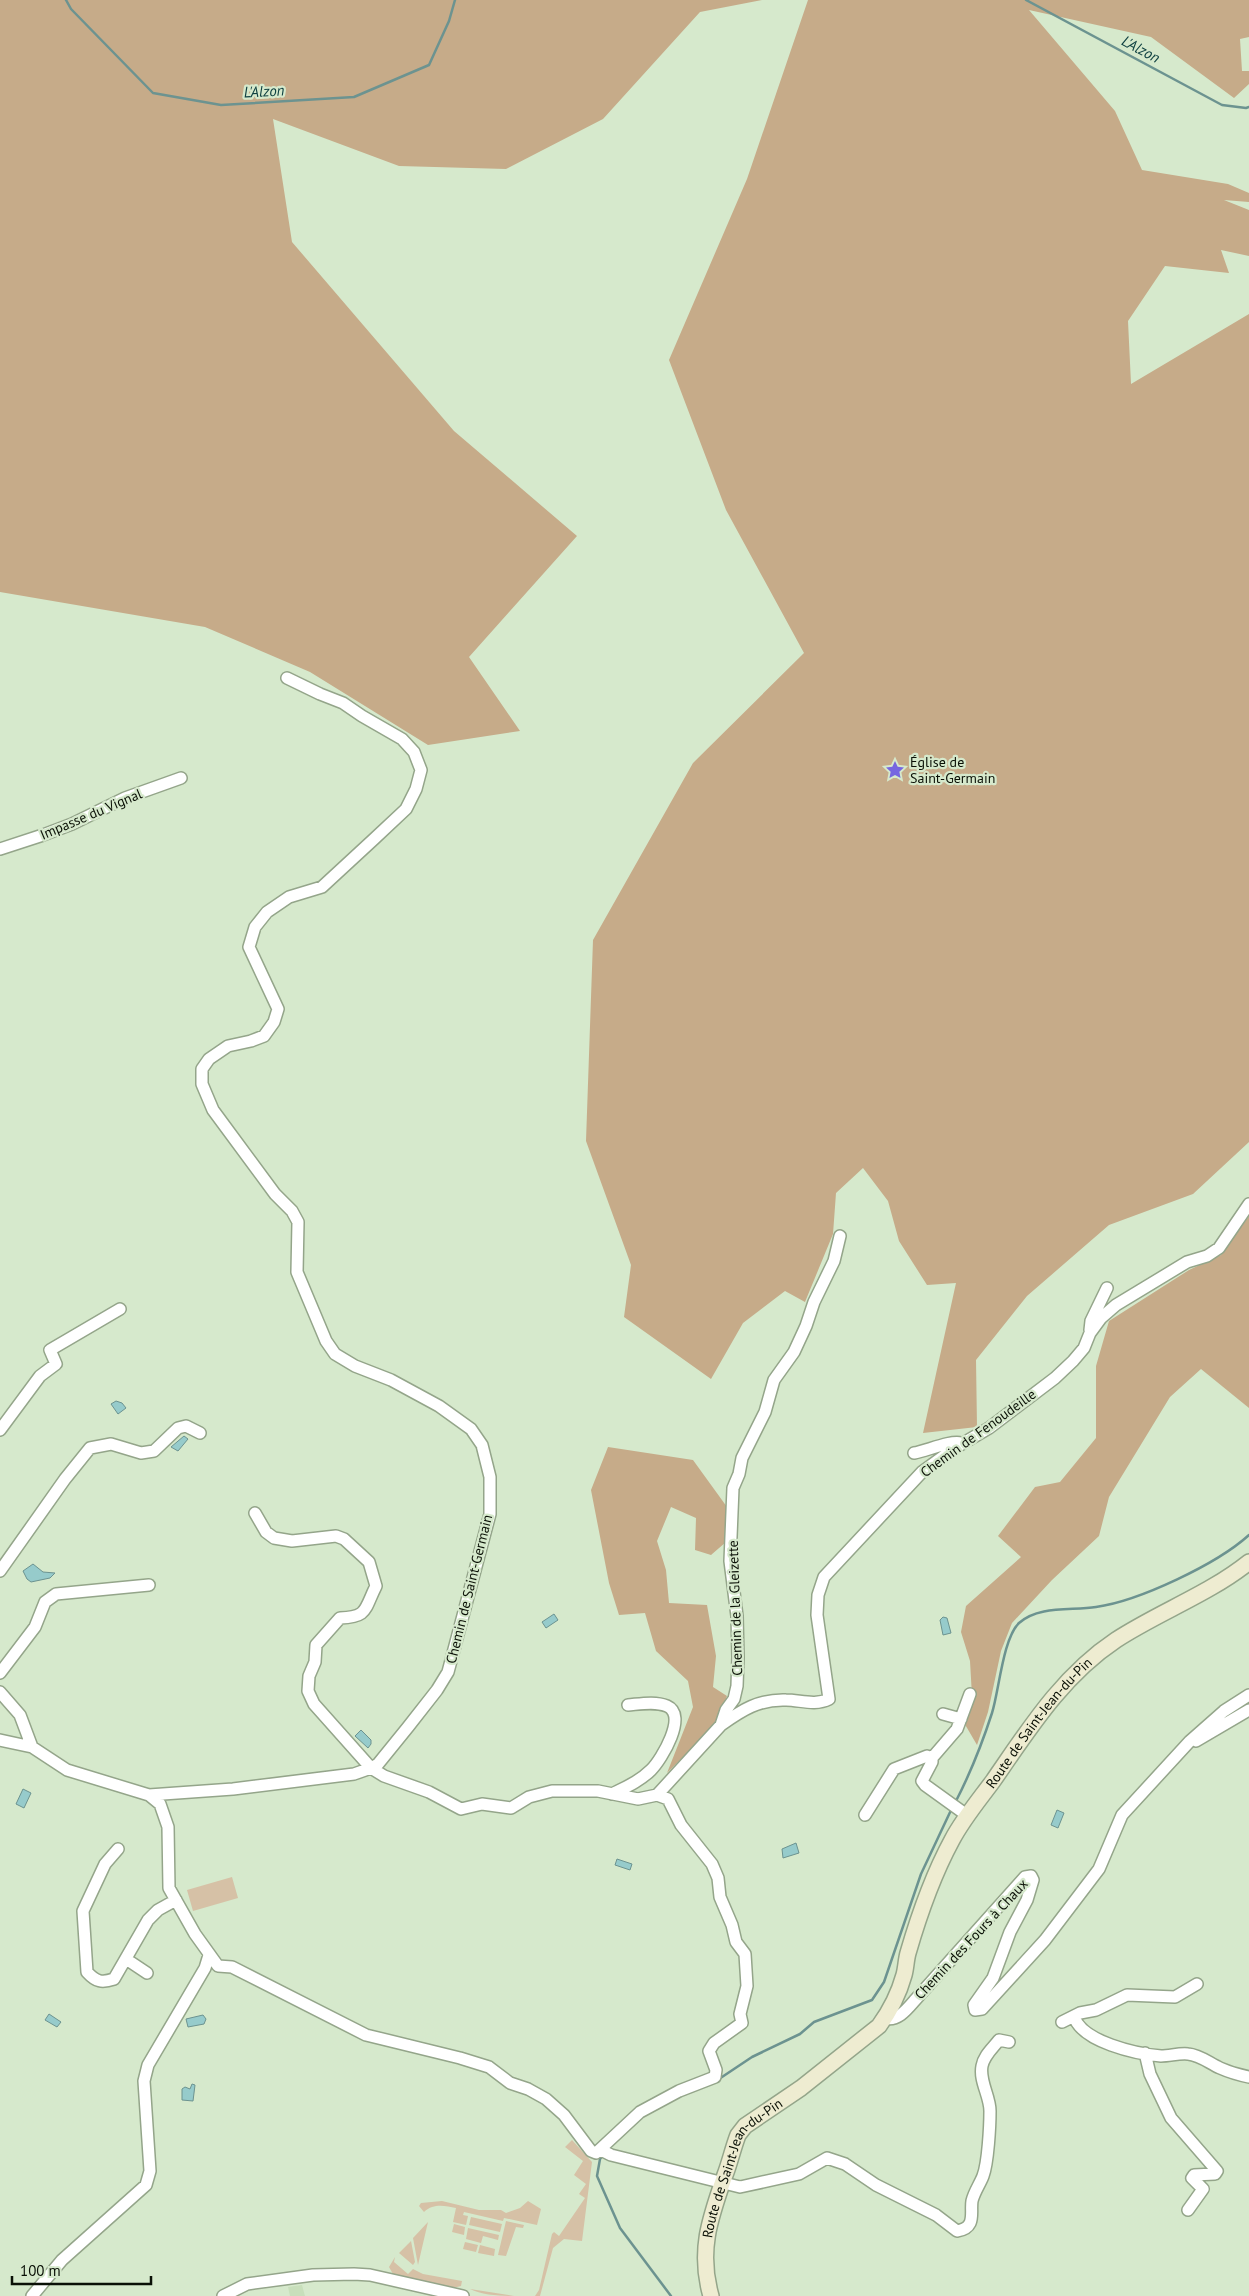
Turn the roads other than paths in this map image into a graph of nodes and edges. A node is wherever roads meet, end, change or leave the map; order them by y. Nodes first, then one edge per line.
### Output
1 (287, 678) dead end
2 (182, 778) dead end
3 (0, 849) edge
4 (1249, 1204) edge
5 (840, 1236) dead end
6 (1107, 1288) dead end
7 (120, 1309) dead end
8 (1090, 1333) junction
9 (0, 1430) edge
10 (200, 1433) dead end
11 (962, 1443) junction
12 (914, 1453) dead end
13 (255, 1513) dead end
14 (1249, 1562) edge
15 (0, 1570) edge
16 (150, 1585) dead end
17 (0, 1673) edge
18 (0, 1692) edge
19 (970, 1694) dead end
20 (1249, 1694) edge
21 (628, 1705) dead end
22 (1249, 1710) edge
23 (943, 1714) dead end
24 (961, 1719) junction
25 (721, 1725) junction
26 (0, 1740) edge
27 (1190, 1741) junction
28 (32, 1747) junction
29 (932, 1758) junction
30 (371, 1768) junction
31 (612, 1794) junction
32 (149, 1795) junction
33 (657, 1795) junction
34 (958, 1809) junction
35 (865, 1815) dead end
36 (118, 1849) dead end
37 (176, 1900) junction
38 (908, 1954) junction
39 (210, 1955) junction
40 (126, 1959) junction
41 (147, 1973) dead end
42 (1197, 1984) dead end
43 (1074, 2016) junction
44 (885, 2018) junction
45 (1062, 2022) dead end
46 (1009, 2042) dead end
47 (1145, 2053) junction
48 (829, 2064) junction
49 (1249, 2077) edge
50 (606, 2152) junction
51 (722, 2183) junction
52 (1188, 2210) dead end
53 (32, 2296) edge
54 (223, 2296) edge
55 (463, 2296) edge
56 (711, 2296) edge

1 - 30 street, Chemin de Saint-Germain
2 - 3 street, Impasse du Vignal
4 - 8 street, Chemin de Fenoudeille
5 - 25 street, Chemin de la Gleizette
6 - 8 street
7 - 9 street
8 - 11 street, Chemin de Fenoudeille
10 - 15 street
11 - 12 street
11 - 25 street, Chemin de Fenoudeille
13 - 30 street
14 - 34 main road, Route de Saint-Jean-du-Pin
16 - 17 street
18 - 28 street
19 - 24 street
20 - 27 street, Chemin des Fours à Chaux
21 - 31 street
22 - 27 street
23 - 24 street
24 - 29 street
25 - 33 street, Chemin de la Gleizette
26 - 28 street
27 - 44 street, Chemin des Fours à Chaux
28 - 32 street
29 - 34 street
29 - 35 street
30 - 31 street
30 - 32 street, Chemin de Saint-Germain
31 - 33 street
32 - 37 street
33 - 50 street
34 - 38 main road, Route de Saint-Jean-du-Pin
36 - 40 street
37 - 39 street
37 - 40 street
38 - 44 main road, Route de Saint-Jean-du-Pin
38 - 48 main road, Route de Saint-Jean-du-Pin
39 - 50 street
39 - 53 street
40 - 41 street
42 - 43 street
43 - 45 street
43 - 47 street
44 - 48 main road, Route de Saint-Jean-du-Pin
46 - 51 street
47 - 49 street
47 - 52 street
48 - 51 main road, Route de Saint-Jean-du-Pin
50 - 51 street
51 - 56 main road, Route de Saint-Jean-du-Pin
54 - 55 street

